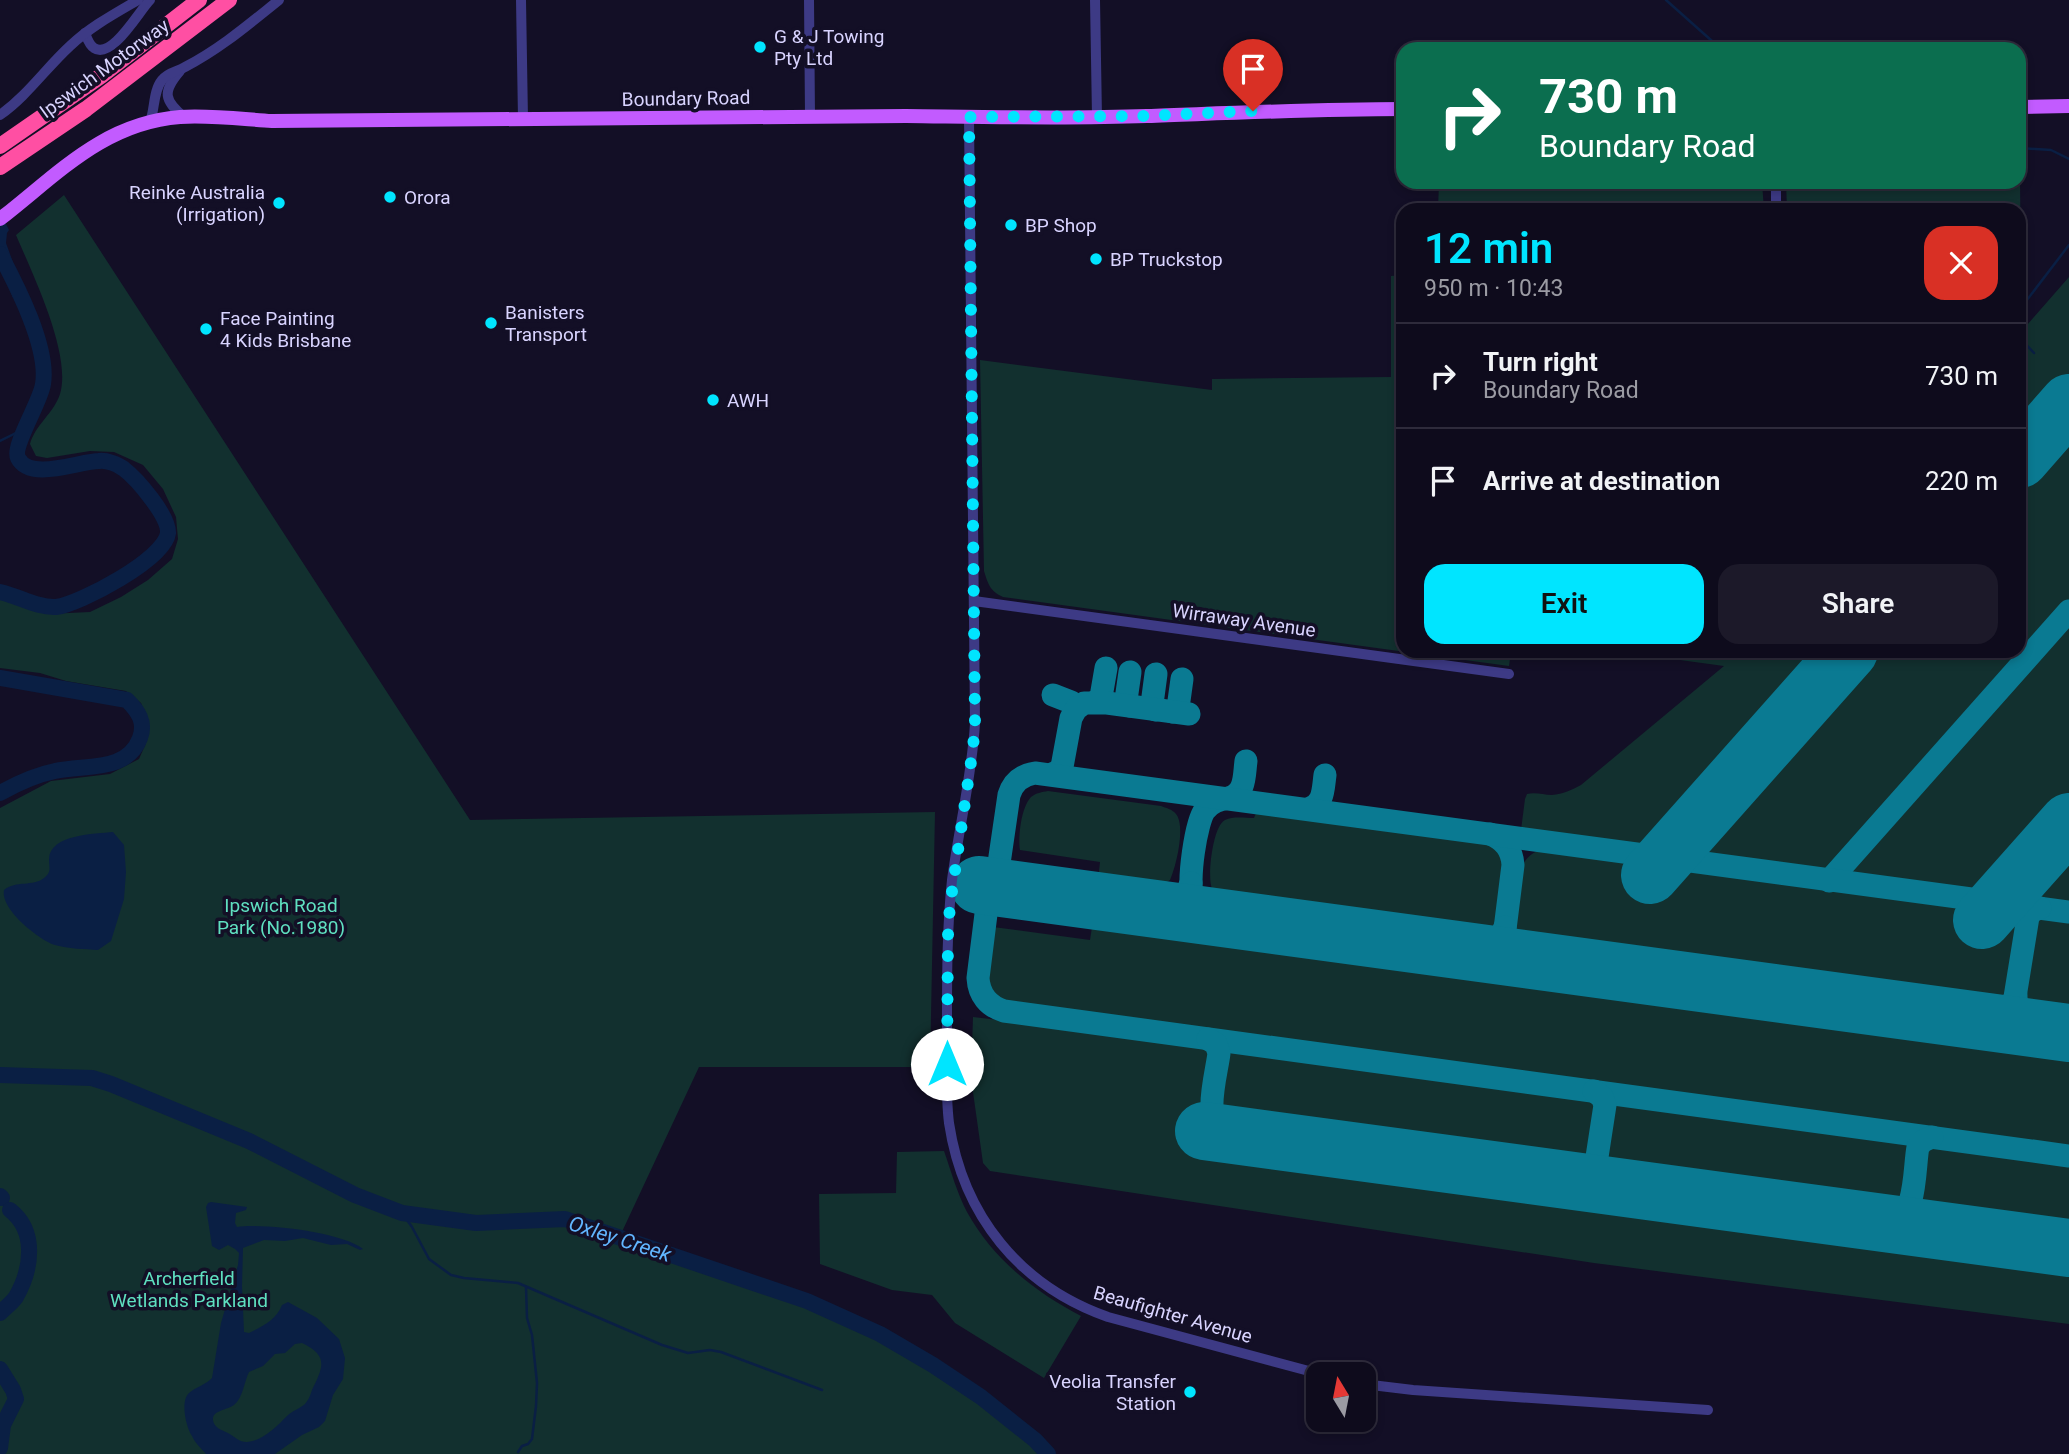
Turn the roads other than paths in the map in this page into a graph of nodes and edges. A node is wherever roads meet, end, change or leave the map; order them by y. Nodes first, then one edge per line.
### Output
1 (138, 0) edge
2 (150, 0) edge
3 (199, 0) edge
4 (229, 0) edge
5 (279, 0) edge
6 (521, 0) edge
7 (809, 0) edge
8 (1095, 0) edge
9 (85, 33) junction
10 (182, 69) junction
11 (2069, 106) edge
12 (2026, 107) edge
13 (1396, 109) edge
14 (0, 115) edge
15 (810, 116) junction
16 (184, 117) junction
17 (969, 117) junction
18 (1097, 117) junction
19 (523, 119) junction
20 (150, 122) junction
21 (0, 146) edge
22 (1, 167) edge
23 (0, 219) edge
24 (974, 601) junction
25 (1509, 674) dead end
26 (1306, 1370) edge
27 (1376, 1385) edge
28 (1708, 1410) dead end

1 - 9 street
2 - 9 street
3 - 21 highway, Ipswich Motorway
4 - 22 highway, Ipswich Motorway
5 - 10 street
6 - 19 street
7 - 15 street
8 - 18 street
9 - 14 street
10 - 16 street
10 - 20 street
11 - 12 main road
13 - 18 main road, Boundary Road
15 - 17 main road, Boundary Road
15 - 19 main road, Boundary Road
16 - 19 main road, Boundary Road
16 - 20 main road, Boundary Road
17 - 18 main road, Boundary Road
17 - 24 street, Beaufighter Avenue
20 - 23 main road, Boundary Road
24 - 25 street, Wirraway Avenue
24 - 26 street, Beaufighter Avenue
27 - 28 street

